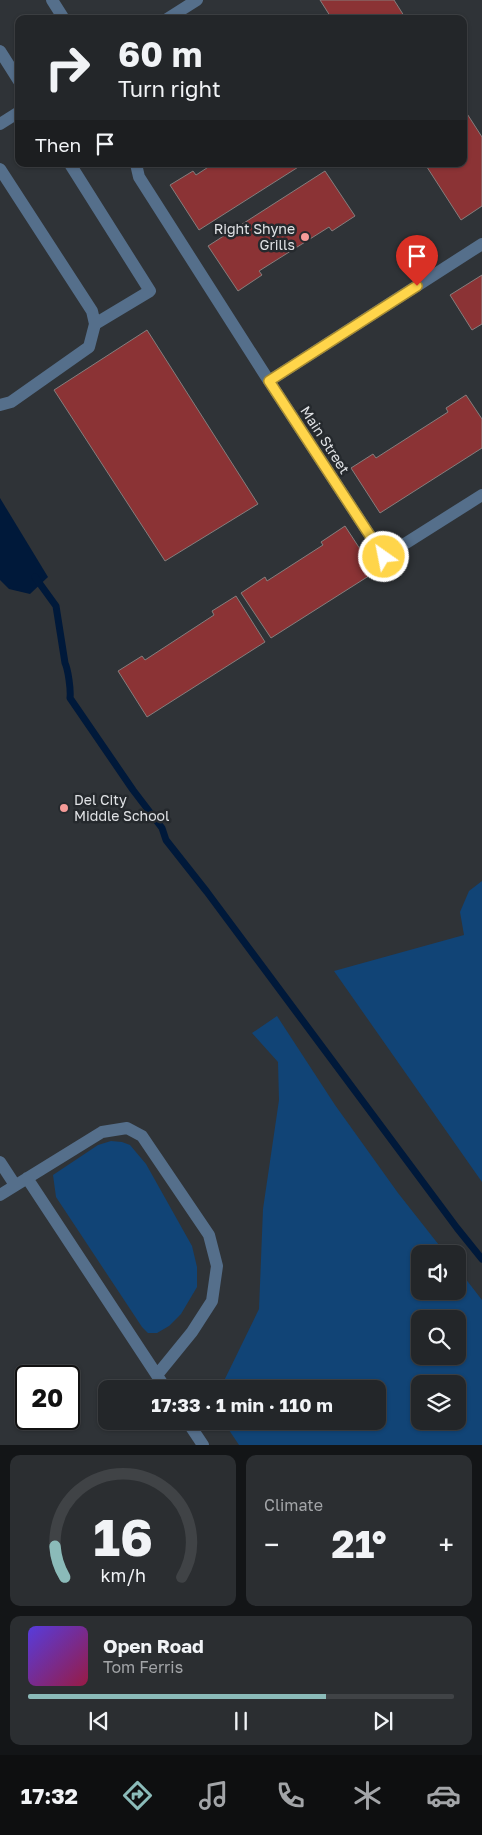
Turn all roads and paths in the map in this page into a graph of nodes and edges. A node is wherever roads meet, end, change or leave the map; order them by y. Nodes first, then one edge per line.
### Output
1 (197, 0) edge
2 (54, 1) edge
3 (62, 15) edge
4 (173, 15) edge
5 (0, 51) edge
6 (15, 75) edge
7 (15, 115) edge
8 (0, 124) edge
9 (72, 167) edge
10 (137, 167) edge
11 (0, 169) edge
12 (482, 244) edge
13 (95, 324) junction
14 (269, 381) junction
15 (0, 405) edge
16 (482, 495) edge
17 (0, 1162) edge
18 (26, 1178) junction
19 (15, 1185) junction
20 (0, 1195) edge
21 (156, 1375) junction
22 (160, 1380) edge
23 (193, 1430) edge
24 (203, 1445) edge

1 - 4 street
2 - 3 street
5 - 6 street
7 - 8 street
9 - 13 street
10 - 14 street, Main Street
11 - 13 street
12 - 14 street
13 - 15 street
14 - 16 street, Main Street
17 - 19 street
18 - 19 street
18 - 21 street
18 - 21 street
19 - 20 street
21 - 22 street
23 - 24 street

